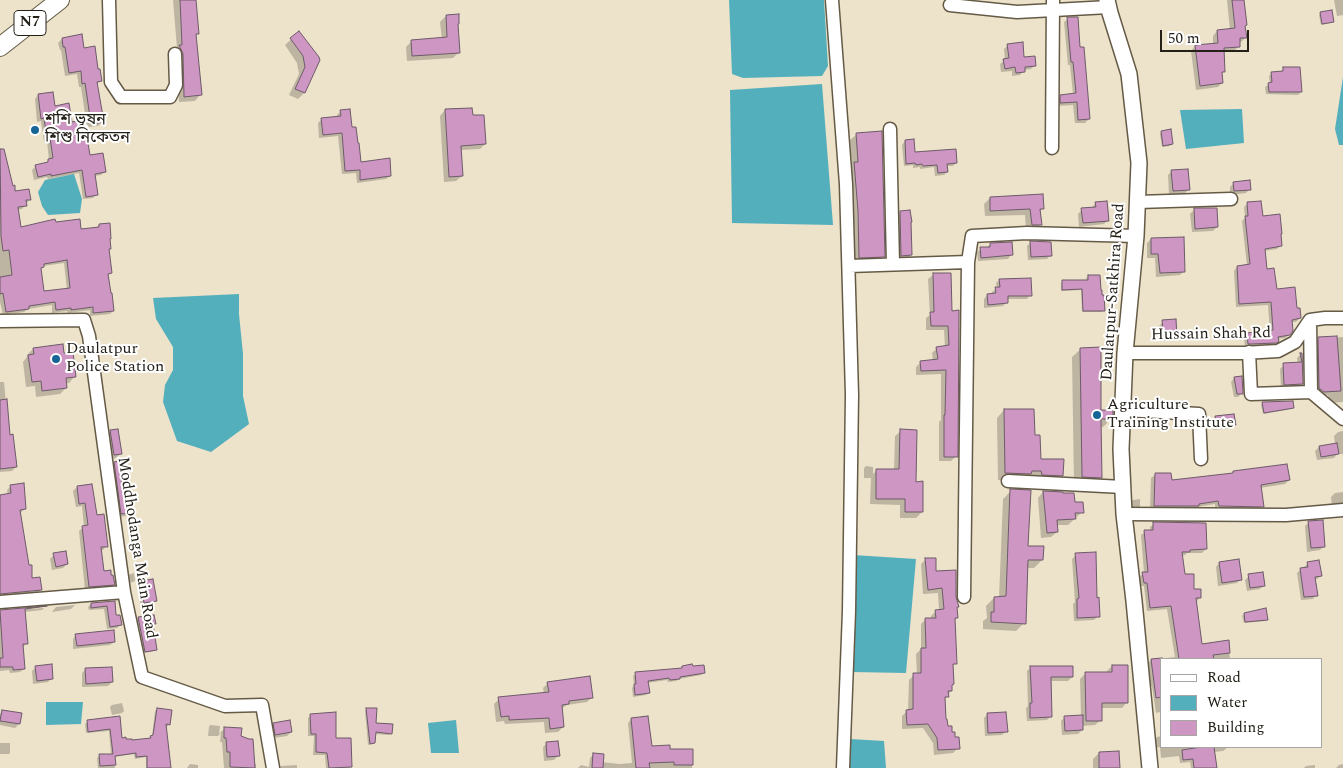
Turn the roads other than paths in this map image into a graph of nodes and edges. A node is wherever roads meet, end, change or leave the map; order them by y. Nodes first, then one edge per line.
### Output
1 (44, 0) edge
2 (60, 0) edge
3 (109, 0) edge
4 (832, 0) edge
5 (1108, 3) edge
6 (950, 5) dead end
7 (1053, 5) edge
8 (0, 34) edge
9 (0, 47) edge
10 (175, 54) dead end
11 (890, 129) dead end
12 (1052, 148) dead end
13 (1231, 199) dead end
14 (1138, 202) junction
15 (1136, 236) junction
16 (968, 262) junction
17 (893, 264) junction
18 (849, 266) junction
19 (1343, 318) edge
20 (1310, 320) junction
21 (0, 321) edge
22 (1248, 352) junction
23 (1125, 353) junction
24 (1311, 392) junction
25 (1124, 410) junction
26 (1343, 419) edge
27 (1201, 459) dead end
28 (1008, 481) dead end
29 (1123, 487) junction
30 (1343, 510) edge
31 (1124, 514) junction
32 (124, 592) junction
33 (964, 597) dead end
34 (0, 602) edge
35 (273, 768) edge
36 (843, 768) edge
37 (1150, 768) edge

1 - 8 highway, N7
2 - 9 highway, N7
3 - 10 street
4 - 18 street
5 - 7 street
5 - 14 main road, Daulatpur-Satkhira Road
6 - 7 street
7 - 12 street
11 - 17 street
13 - 14 street
14 - 15 main road, Daulatpur-Satkhira Road
15 - 16 street
15 - 23 main road, Daulatpur-Satkhira Road
16 - 17 street
16 - 33 street
17 - 18 street
18 - 36 street
19 - 20 street
20 - 22 street, Hussain Shah Rd
20 - 24 street
21 - 32 street, Moddhodanga Main Road
22 - 23 street, Hussain Shah Rd
22 - 24 street
23 - 25 main road, Daulatpur-Satkhira Road
24 - 26 street
25 - 27 street
25 - 29 main road, Daulatpur-Satkhira Road
28 - 29 street
29 - 31 main road, Daulatpur-Satkhira Road
30 - 31 street
31 - 37 main road, Daulatpur-Satkhira Road
32 - 34 street
32 - 35 street, Moddhodanga Main Road

